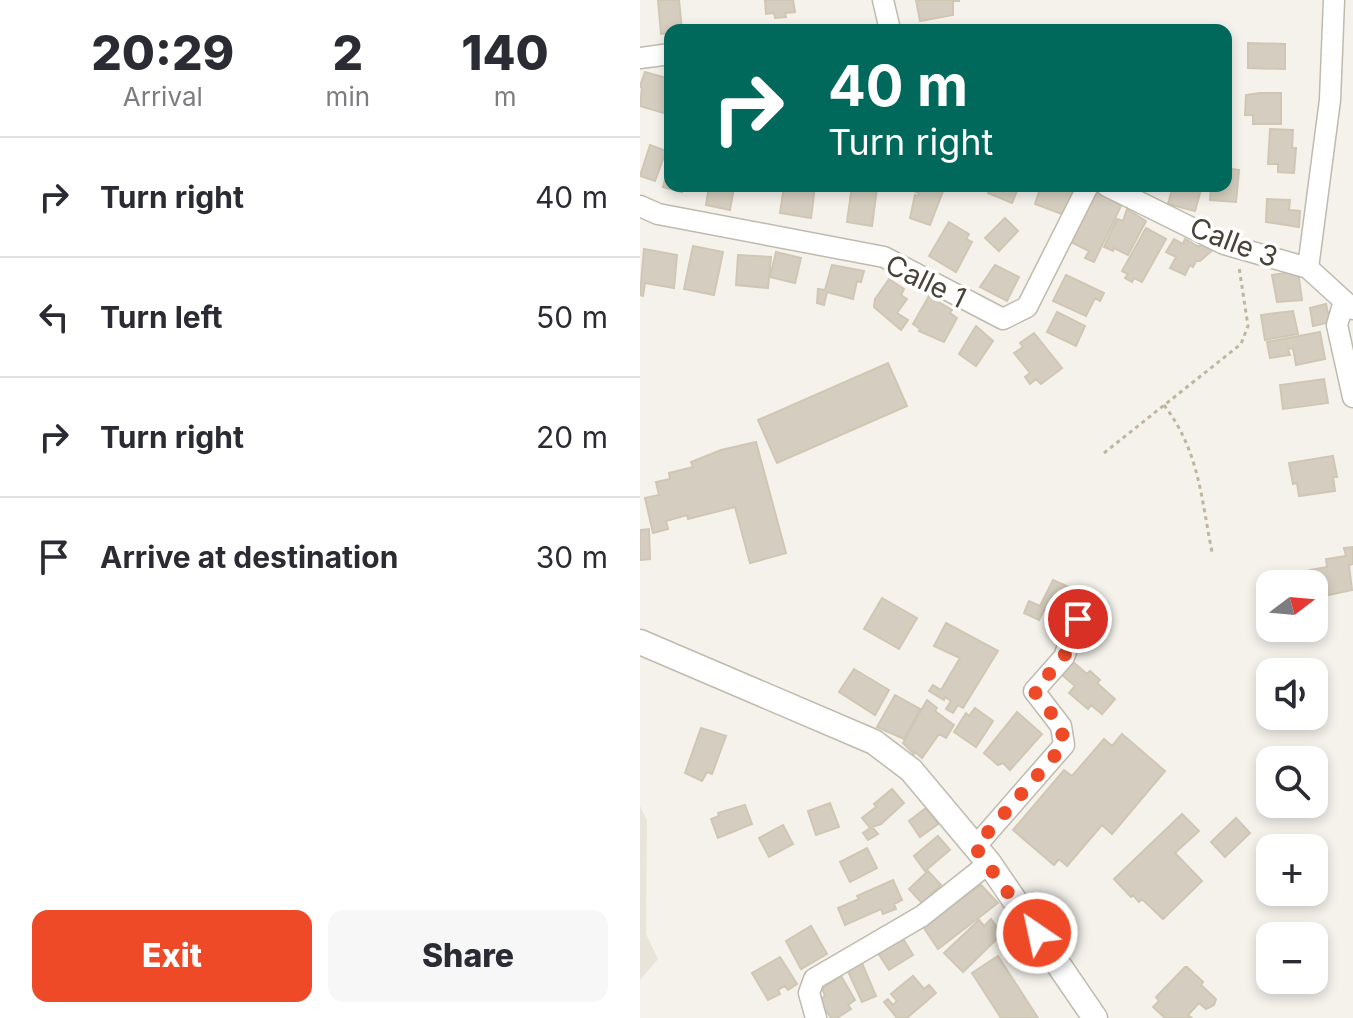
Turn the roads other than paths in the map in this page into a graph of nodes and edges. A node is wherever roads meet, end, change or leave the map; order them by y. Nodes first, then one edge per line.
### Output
1 (883, 0) edge
2 (1334, 0) edge
3 (883, 24) edge
4 (664, 55) edge
5 (640, 58) edge
6 (1085, 192) edge
7 (1119, 192) edge
8 (640, 206) edge
9 (1308, 268) junction
10 (1349, 305) edge
11 (1353, 397) edge
12 (1078, 619) dead end
13 (640, 642) edge
14 (982, 855) junction
15 (816, 1018) edge
16 (1095, 1018) edge

1 - 3 street
2 - 9 street
4 - 5 street
6 - 8 street, Calle 1
7 - 9 street, Calle 3
9 - 10 street, Calle 3
10 - 11 street
12 - 14 street
13 - 14 street
14 - 15 street
14 - 16 street

